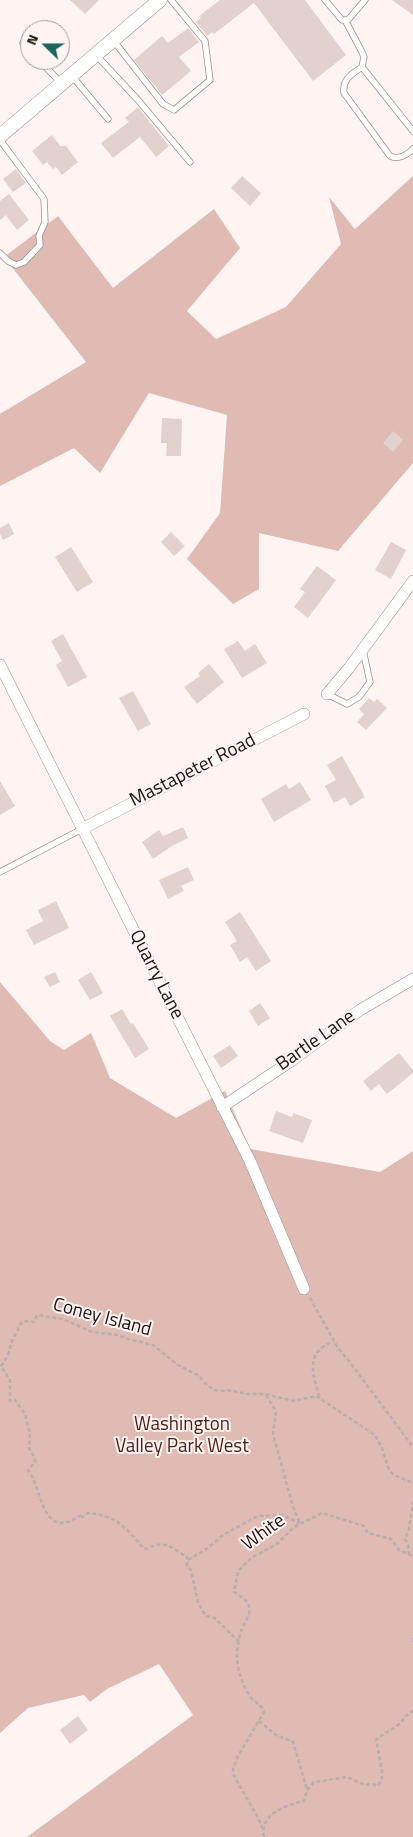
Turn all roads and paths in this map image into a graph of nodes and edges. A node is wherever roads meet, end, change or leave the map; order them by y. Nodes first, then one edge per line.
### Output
1 (160, 0) edge
2 (171, 0) edge
3 (325, 0) edge
4 (365, 0) edge
5 (345, 20) junction
6 (113, 40) junction
7 (96, 55) junction
8 (362, 67) junction
9 (53, 70) edge
10 (67, 80) junction
11 (108, 119) dead end
12 (413, 132) edge
13 (0, 136) edge
14 (0, 140) edge
15 (413, 149) edge
16 (190, 162) dead end
17 (0, 253) edge
18 (413, 581) edge
19 (363, 648) junction
20 (0, 665) edge
21 (327, 694) joint
22 (304, 714) dead end
23 (82, 829) junction
24 (0, 872) edge
25 (413, 979) edge
26 (222, 1106) junction
27 (304, 1289) joint
28 (334, 1341) junction
29 (265, 1394) junction
30 (318, 1397) junction
31 (413, 1446) edge
32 (413, 1483) edge
33 (413, 1502) edge
34 (300, 1524) junction
35 (411, 1556) edge
36 (188, 1560) junction
37 (413, 1638) edge
38 (239, 1642) junction
39 (413, 1644) edge
40 (413, 1711) edge
41 (260, 1721) junction
42 (307, 1790) junction
43 (263, 1830) junction
44 (264, 1837) edge

1 - 6 street
2 - 6 lane
3 - 5 lane
4 - 5 lane
5 - 8 lane
6 - 7 street
7 - 10 street
7 - 16 lane
8 - 12 lane
8 - 15 lane
9 - 10 lane
10 - 11 lane
10 - 13 street
14 - 17 lane
18 - 19 street
19 - 21 street
19 - 21 lane
20 - 23 street, Quarry Lane
22 - 23 street, Mastapeter Road
23 - 24 lane
23 - 26 street, Quarry Lane
25 - 26 street, Bartle Lane
26 - 27 street, Quarry Lane
27 - 28 path
28 - 30 path
28 - 31 path
29 - 30 path, Coney Island
29 - 34 path
29 - 36 path, Coney Island
30 - 32 path
33 - 35 path
34 - 35 path, White
34 - 36 path, White
34 - 38 path, White
36 - 38 path
37 - 39 path
38 - 41 path, White
40 - 42 path
41 - 42 path
41 - 43 path
42 - 43 path
43 - 44 path

